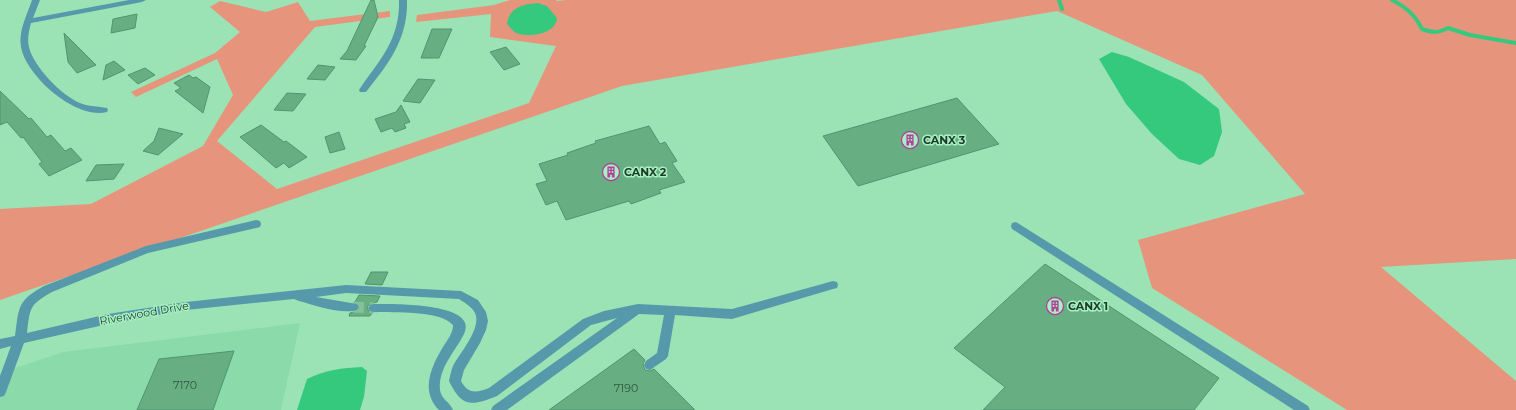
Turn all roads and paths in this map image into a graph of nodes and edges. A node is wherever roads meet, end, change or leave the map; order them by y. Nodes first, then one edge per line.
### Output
1 (36, 0) edge
2 (142, 0) edge
3 (403, 0) edge
4 (28, 21) junction
5 (363, 90) dead end
6 (104, 110) dead end
7 (256, 224) dead end
8 (1016, 226) dead end
9 (833, 285) dead end
10 (291, 295) junction
11 (353, 307) tunnel mouth
12 (374, 308) tunnel mouth
13 (638, 308) junction
14 (670, 310) junction
15 (20, 339) junction
16 (0, 344) edge
17 (650, 365) dead end
18 (0, 392) edge
19 (447, 410) edge
20 (497, 410) edge
21 (1304, 410) edge

1 - 4 street
2 - 4 street
3 - 5 street
4 - 6 street
7 - 15 street
8 - 21 street
9 - 14 street
10 - 11 street
10 - 13 street, Riverwood Drive
10 - 15 street, Riverwood Drive
12 - 19 street
13 - 14 street
13 - 20 street
14 - 17 street
15 - 16 street, Riverwood Drive
15 - 18 street

